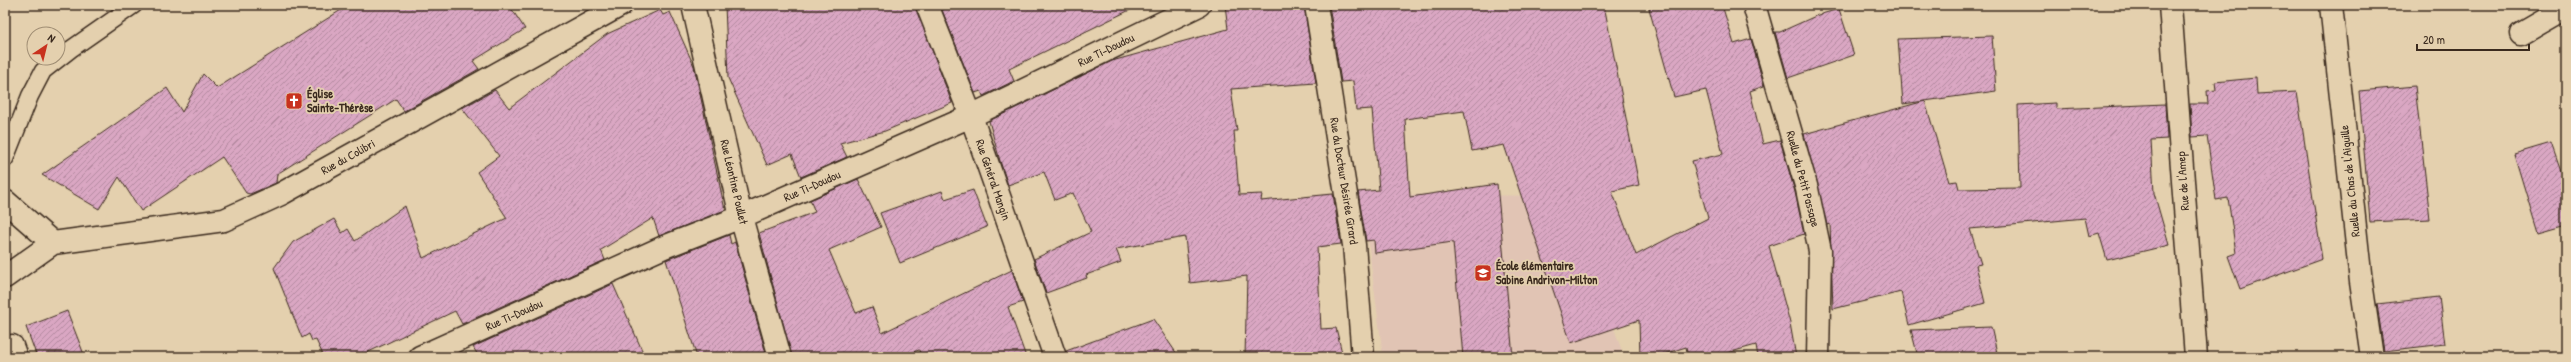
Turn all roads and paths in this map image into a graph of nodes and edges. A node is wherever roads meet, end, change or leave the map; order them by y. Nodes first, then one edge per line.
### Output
1 (134, 5) edge
2 (621, 5) edge
3 (693, 5) edge
4 (927, 5) edge
5 (1199, 5) edge
6 (1316, 5) edge
7 (1754, 5) edge
8 (2170, 5) edge
9 (2331, 5) edge
10 (2566, 8) edge
11 (2521, 34) dead end
12 (971, 116) junction
13 (5, 159) edge
14 (5, 201) edge
15 (741, 217) junction
16 (53, 243) junction
17 (5, 277) edge
18 (431, 355) edge
19 (780, 357) edge
20 (1055, 357) edge
21 (1363, 357) edge
22 (1818, 357) edge
23 (2196, 357) edge
24 (2372, 357) edge

1 - 13 lane
2 - 16 street, Rue du Colibri
3 - 15 street, Rue Léontine Poullet
4 - 12 street, Rue Général Mangin
5 - 12 street, Rue Ti-Doudou
6 - 21 street, Rue du Docteur Désirée Girard
7 - 22 street, Ruelle du Petit Passage
8 - 23 street, Rue de l'Amep
9 - 24 street, Ruelle du Chas de l'Aiguille
10 - 11 street
12 - 15 street, Rue Ti-Doudou
12 - 20 street, Rue Général Mangin
14 - 16 street
15 - 18 street, Rue Ti-Doudou
15 - 19 street, Rue Léontine Poullet
16 - 17 street

